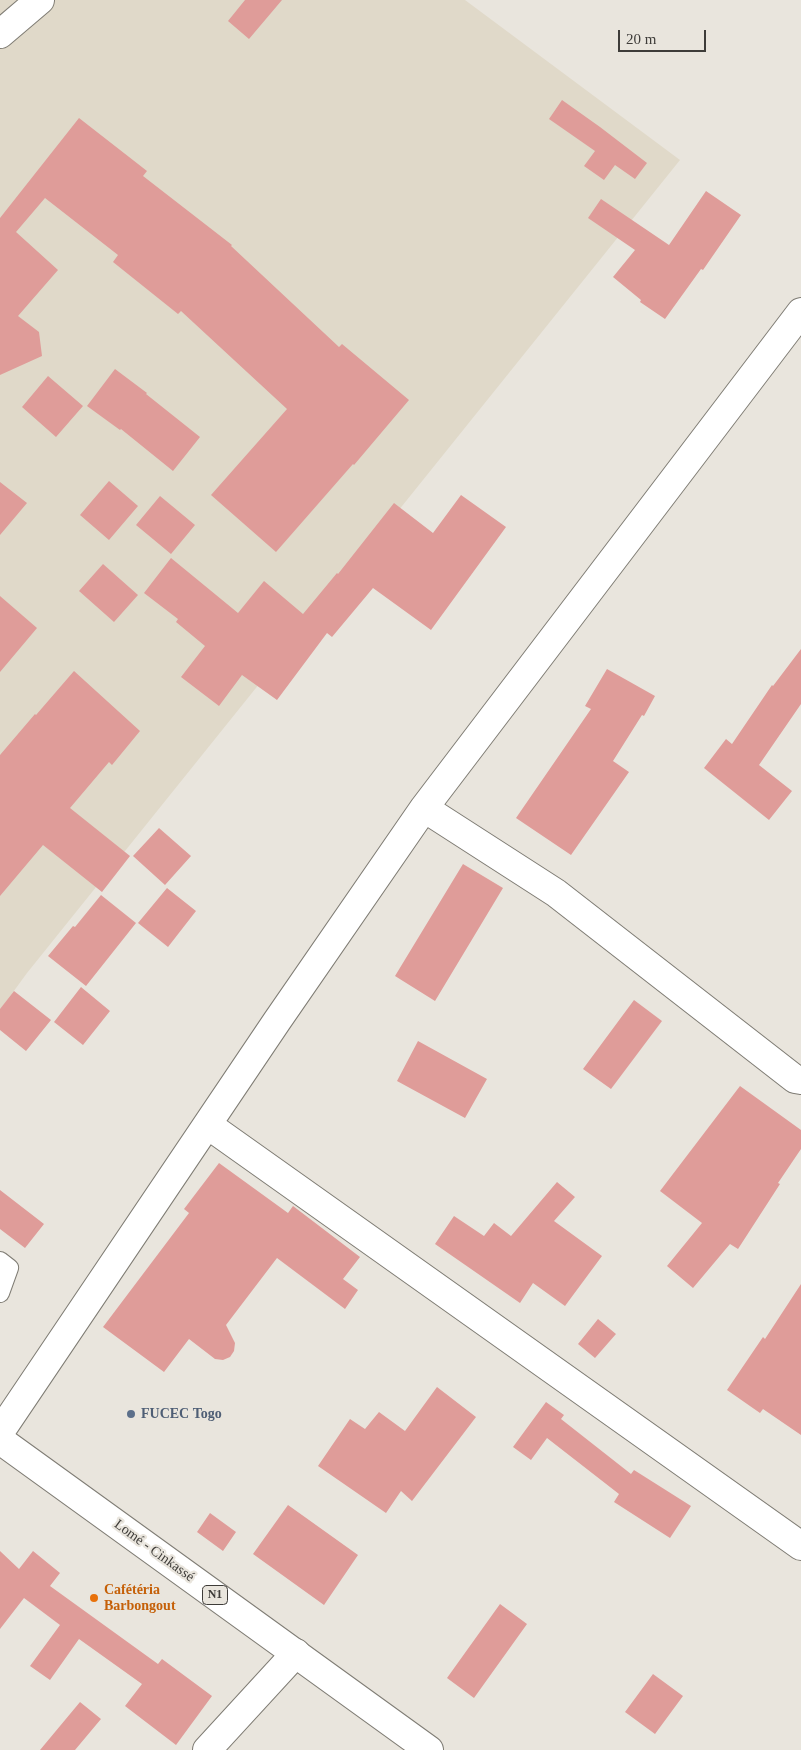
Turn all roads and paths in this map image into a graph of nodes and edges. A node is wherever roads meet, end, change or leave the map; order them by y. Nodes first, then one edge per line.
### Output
1 (40, 0) edge
2 (0, 34) edge
3 (801, 312) edge
4 (424, 808) junction
5 (801, 1080) edge
6 (208, 1124) junction
7 (0, 1261) edge
8 (0, 1293) edge
9 (0, 1432) edge
10 (0, 1440) edge
11 (801, 1546) edge
12 (296, 1653) junction
13 (207, 1750) edge
14 (429, 1750) edge

1 - 2 main road
3 - 4 main road
4 - 5 main road
4 - 6 main road
6 - 9 main road
6 - 11 main road
7 - 8 lane
10 - 12 main road, Lomé - Cinkassé / N1
12 - 13 main road
12 - 14 main road, Lomé - Cinkassé / N1

